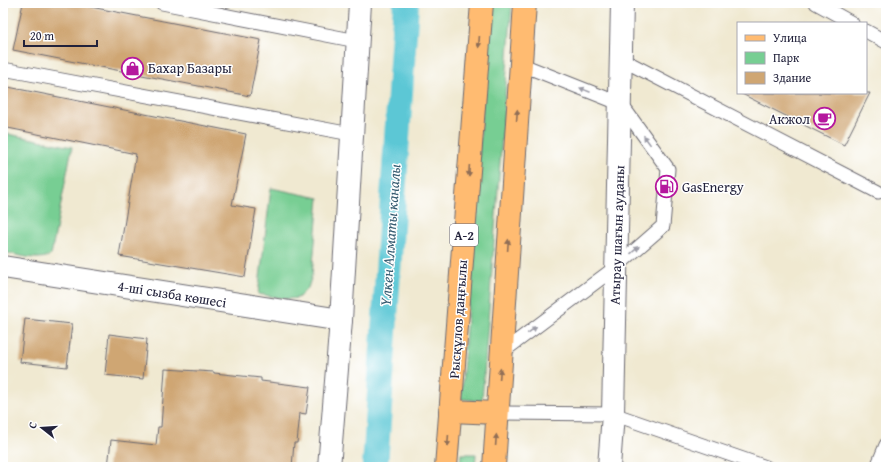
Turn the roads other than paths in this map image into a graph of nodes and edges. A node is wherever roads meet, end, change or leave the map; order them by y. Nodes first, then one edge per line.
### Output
1 (162, 3) edge
2 (360, 3) edge
3 (482, 3) edge
4 (525, 3) edge
5 (622, 3) edge
6 (816, 3) edge
7 (850, 22) edge
8 (867, 32) edge
9 (357, 41) junction
10 (886, 42) edge
11 (622, 59) junction
12 (520, 64) junction
13 (3, 69) edge
14 (621, 104) junction
15 (351, 134) junction
16 (878, 192) dead end
17 (3, 267) edge
18 (616, 267) junction
19 (341, 320) junction
20 (501, 353) junction
21 (450, 411) junction
22 (497, 413) junction
23 (612, 414) junction
24 (886, 446) edge
25 (329, 467) edge
26 (446, 467) edge
27 (494, 467) edge
28 (609, 467) edge
29 (766, 467) edge
30 (877, 467) edge

1 - 9 lane
2 - 9 street
3 -> 21 main road, Рысқұлов даңғылы / A-2
4 - 12 main road
5 - 11 street, Атырау шағын ауданы
6 - 7 lane
8 - 10 lane
9 - 15 street
11 - 14 street, Атырау шағын ауданы
11 - 16 lane
14 -> 12 lane
20 -> 12 main road
13 - 15 lane
14 - 18 street, Атырау шағын ауданы
18 -> 14 lane
15 - 19 street
17 - 19 street, 4-ші сызба көшесі
20 -> 18 lane
18 - 23 street, Атырау шағын ауданы
19 - 25 street
22 -> 20 main road
21 - 22 main road
21 -> 26 main road, Рысқұлов даңғылы / A-2
22 - 23 lane
27 -> 22 main road
23 - 28 street, Атырау шағын ауданы
23 - 29 lane
24 - 30 lane

